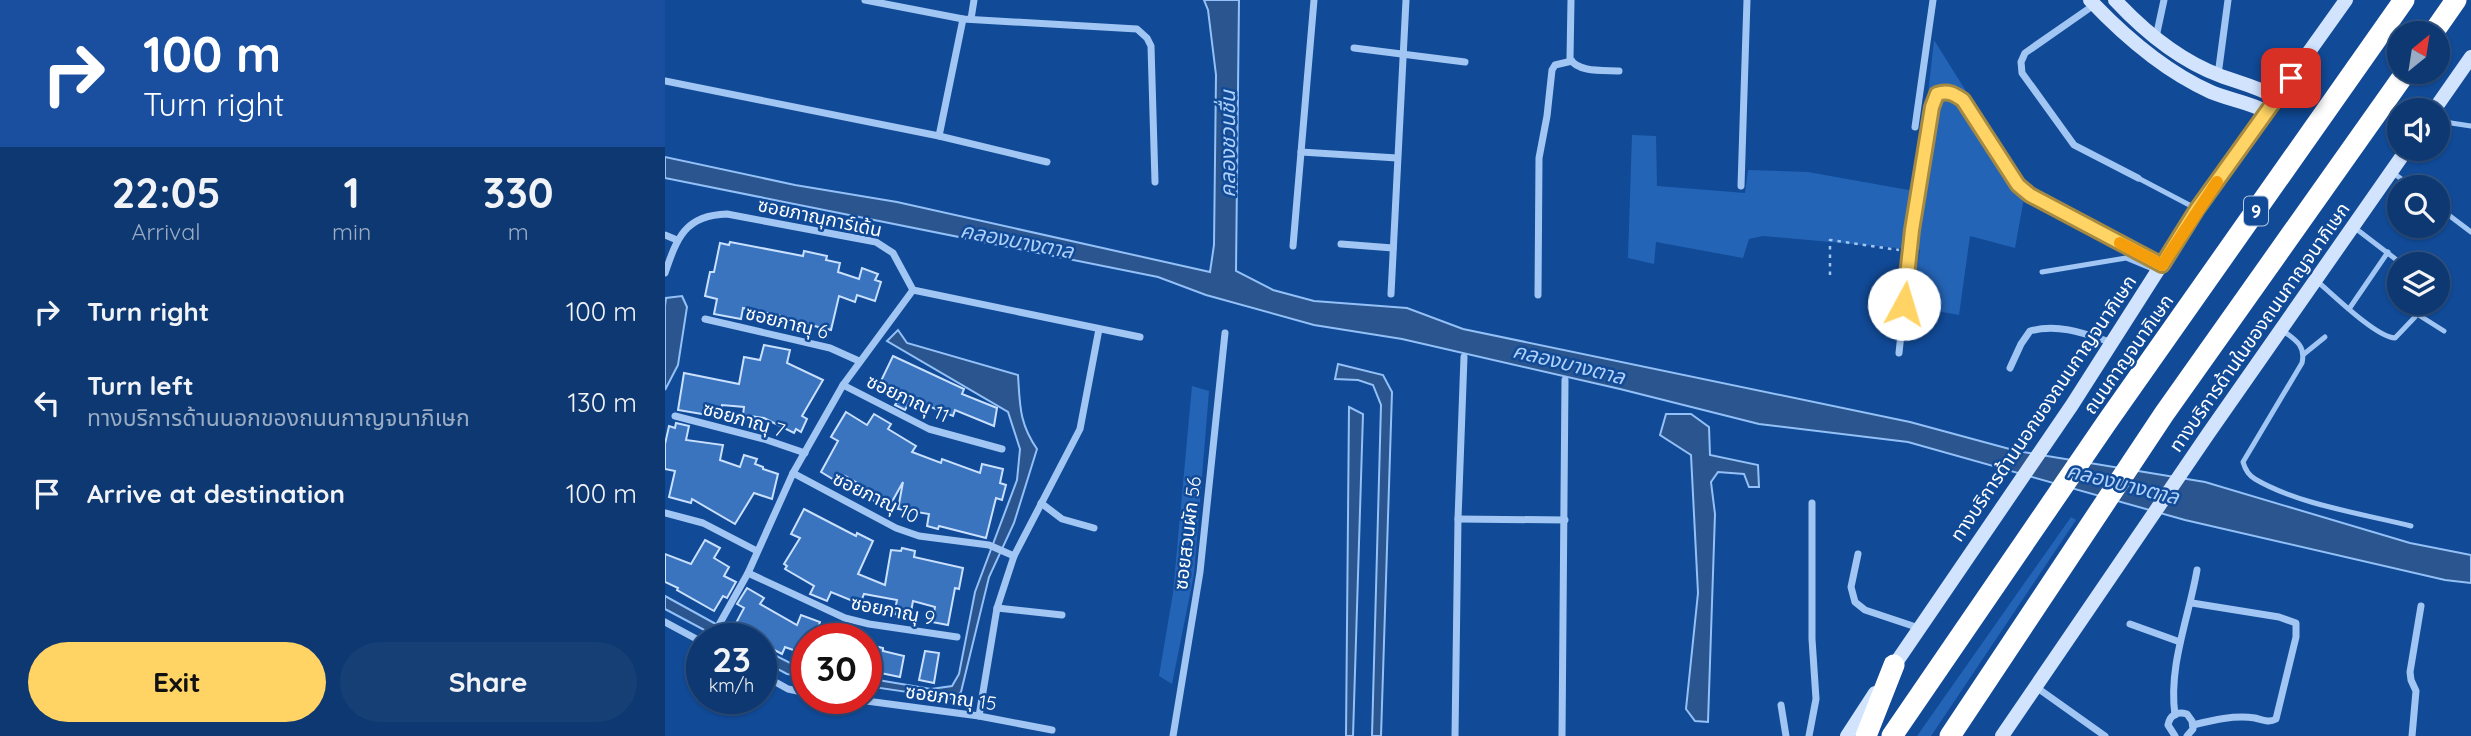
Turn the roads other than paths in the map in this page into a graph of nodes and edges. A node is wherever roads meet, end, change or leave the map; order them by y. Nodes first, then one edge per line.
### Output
1 (865, 0) edge
2 (974, 0) edge
3 (1314, 0) edge
4 (1406, 0) edge
5 (1571, 0) edge
6 (1747, 0) edge
7 (1933, 0) edge
8 (2115, 0) edge
9 (2164, 0) edge
10 (2228, 0) edge
11 (2346, 0) edge
12 (2404, 0) edge
13 (2456, 0) edge
14 (2095, 1) edge
15 (967, 19) junction
16 (2441, 21) edge
17 (2156, 37) junction
18 (1354, 48) dead end
19 (1403, 56) junction
20 (2471, 57) edge
21 (1572, 61) junction
22 (1465, 62) dead end
23 (1619, 71) dead end
24 (2218, 76) junction
25 (665, 81) edge
26 (2398, 84) edge
27 (2277, 98) junction
28 (2442, 98) edge
29 (2267, 112) junction
30 (2450, 123) edge
31 (2471, 126) edge
32 (1915, 127) dead end
33 (939, 136) junction
34 (1301, 152) junction
35 (1397, 158) junction
36 (2398, 161) edge
37 (1047, 162) dead end
38 (2391, 171) junction
39 (2396, 175) edge
40 (2138, 178) joint
41 (1155, 182) dead end
42 (1741, 186) dead end
43 (2197, 209) junction
44 (2450, 216) edge
45 (2352, 226) junction
46 (2471, 232) edge
47 (665, 235) edge
48 (677, 240) junction
49 (1341, 244) dead end
50 (1293, 246) dead end
51 (1393, 248) junction
52 (2387, 252) edge
53 (2387, 254) edge
54 (2160, 268) junction
55 (2042, 272) dead end
56 (665, 273) edge
57 (2316, 280) junction
58 (913, 289) junction
59 (1391, 294) dead end
60 (1538, 295) dead end
61 (2349, 309) junction
62 (2416, 315) edge
63 (2419, 315) edge
64 (705, 319) dead end
65 (1099, 329) junction
66 (2282, 330) junction
67 (2444, 331) dead end
68 (1225, 333) dead end
69 (1140, 337) dead end
70 (2325, 337) dead end
71 (2113, 344) junction
72 (1899, 353) dead end
73 (2304, 354) junction
74 (1464, 357) dead end
75 (859, 361) junction
76 (2010, 369) dead end
77 (1565, 380) dead end
78 (843, 385) junction
79 (675, 416) dead end
80 (1002, 449) dead end
81 (805, 453) junction
82 (793, 473) junction
83 (1041, 503) junction
84 (1812, 503) dead end
85 (665, 513) edge
86 (1458, 519) junction
87 (1565, 520) junction
88 (2411, 526) dead end
89 (1094, 528) dead end
90 (757, 551) junction
91 (1858, 554) dead end
92 (1014, 556) junction
93 (2197, 570) dead end
94 (748, 573) junction
95 (2192, 603) junction
96 (2421, 606) dead end
97 (997, 608) junction
98 (1062, 615) dead end
99 (665, 622) edge
100 (720, 623) edge
101 (2130, 624) dead end
102 (1919, 628) junction
103 (686, 633) edge
104 (957, 637) dead end
105 (2180, 642) junction
106 (1894, 665) junction
107 (2035, 687) junction
108 (882, 703) edge
109 (1781, 705) dead end
110 (2175, 715) junction
111 (979, 716) junction
112 (2193, 725) junction
113 (1052, 730) dead end
114 (2008, 733) edge
115 (1173, 736) edge
116 (1455, 736) edge
117 (1562, 736) edge
118 (1786, 736) edge
119 (1809, 736) edge
120 (1847, 736) edge
121 (1866, 736) edge
122 (1892, 736) edge
123 (1950, 736) edge
124 (2105, 736) edge
125 (2175, 736) edge
126 (2187, 736) edge
127 (2412, 736) edge

1 - 15 street
2 - 15 street
3 - 34 street
4 - 19 street
5 - 21 street
6 - 42 street
7 - 32 street
8 - 17 main road
9 - 17 street
10 - 24 street
11 - 27 main road, ทางบริการด้านนอกของถนนกาญจนาภิเษก
12 - 122 highway, ถนนกาญจนาภิเษก / 9
13 - 16 highway
14 - 29 main road
14 - 40 street
15 - 33 street
15 - 41 street
17 - 24 main road
18 - 19 street
19 - 22 street
19 - 35 street
20 - 28 main road
21 - 23 street
21 - 60 street
24 - 27 main road
25 - 33 street
26 - 123 highway, 9
27 - 29 main road, ทางบริการด้านนอกของถนนกาญจนาภิเษก
29 - 43 main road, ทางบริการด้านนอกของถนนกาญจนาภิเษก
30 - 31 lane
33 - 37 street
34 - 35 street
34 - 50 street
35 - 51 street
36 - 38 main road, ทางบริการด้านในของถนนกาญจนาภิเษก
38 - 39 lane
38 - 45 main road, ทางบริการด้านในของถนนกาญจนาภิเษก
40 - 43 lane
43 - 54 main road, ทางบริการด้านนอกของถนนกาญจนาภิเษก
44 - 46 lane
45 - 52 lane
45 - 57 main road, ทางบริการด้านในของถนนกาญจนาภิเษก
47 - 48 street
48 - 56 street
48 - 58 street, ซอยภาณุการ์เด้น
49 - 51 street
51 - 59 street
53 - 61 lane
54 - 55 lane
54 - 71 main road, ทางบริการด้านนอกของถนนกาญจนาภิเษก
54 - 72 street
57 - 61 lane
57 - 66 main road, ทางบริการด้านในของถนนกาญจนาภิเษก
58 - 65 street
58 - 75 street
61 - 62 lane
63 - 67 lane
64 - 75 street, ซอยภาณุ 6
65 - 69 street
65 - 83 street
66 - 73 lane
66 - 107 main road, ทางบริการด้านในของถนนกาญจนาภิเษก
68 - 115 street, ซอยสวนผัก 56
70 - 73 lane
71 - 76 street
71 - 102 main road, ทางบริการด้านนอกของถนนกาญจนาภิเษก
73 - 88 lane
74 - 86 street
75 - 78 street
77 - 87 street
78 - 80 street, ซอยภาณุ 11
78 - 81 street
79 - 81 street, ซอยภาณุ 7
81 - 82 street
82 - 90 street
82 - 92 street, ซอยภาณุ 10
83 - 89 street
83 - 92 street
84 - 119 street
85 - 90 street
86 - 87 street
86 - 116 street
87 - 117 street
90 - 94 street
91 - 102 street
92 - 97 street
93 - 95 street
94 - 100 street
94 - 104 street, ซอยภาณุ 9
95 - 105 street
95 - 112 street
96 - 127 street
97 - 98 street
97 - 111 street
99 - 103 street
101 - 105 street
102 - 106 main road, ทางบริการด้านนอกของถนนกาญจนาภิเษก
105 - 110 street
106 - 120 main road, ทางบริการด้านนอกของถนนกาญจนาภิเษก
106 - 121 highway
107 - 114 main road, ทางบริการด้านในของถนนกาญจนาภิเษก
107 - 124 street
108 - 111 street, ซอยภาณุ 15
109 - 118 street
110 - 112 street
110 - 125 street
111 - 113 street, ซอยภาณุ 15
112 - 126 street

